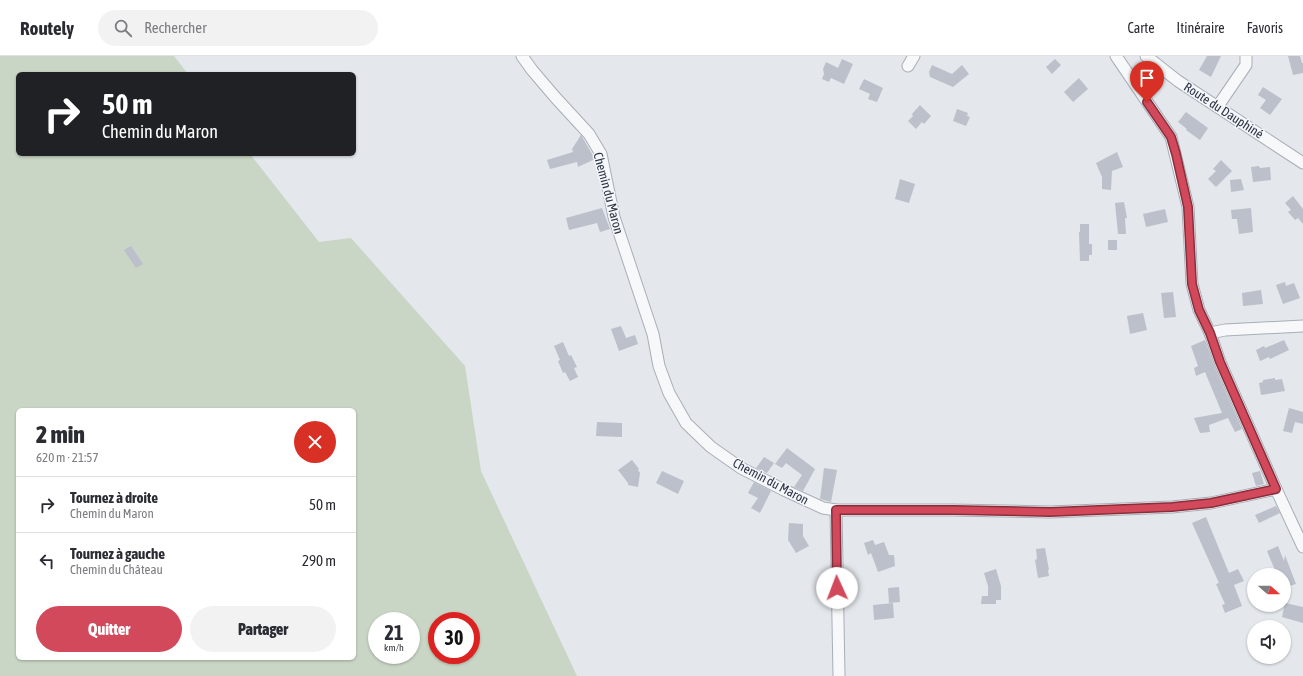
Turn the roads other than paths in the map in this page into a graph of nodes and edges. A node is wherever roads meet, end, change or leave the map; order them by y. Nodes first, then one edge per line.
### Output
1 (522, 56) edge
2 (914, 56) edge
3 (1116, 56) edge
4 (1146, 56) edge
5 (1246, 56) edge
6 (908, 66) dead end
7 (1218, 106) junction
8 (1303, 163) edge
9 (1303, 326) edge
10 (1210, 333) junction
11 (1276, 489) junction
12 (836, 510) junction
13 (1303, 547) edge
14 (839, 676) edge

1 - 12 street, Chemin du Maron
2 - 6 street
3 - 10 street
4 - 7 street, Route du Dauphiné
5 - 7 street
7 - 8 street, Route du Dauphiné
9 - 10 street
10 - 11 street
11 - 12 street, Chemin du Maron
11 - 13 street
12 - 14 street

